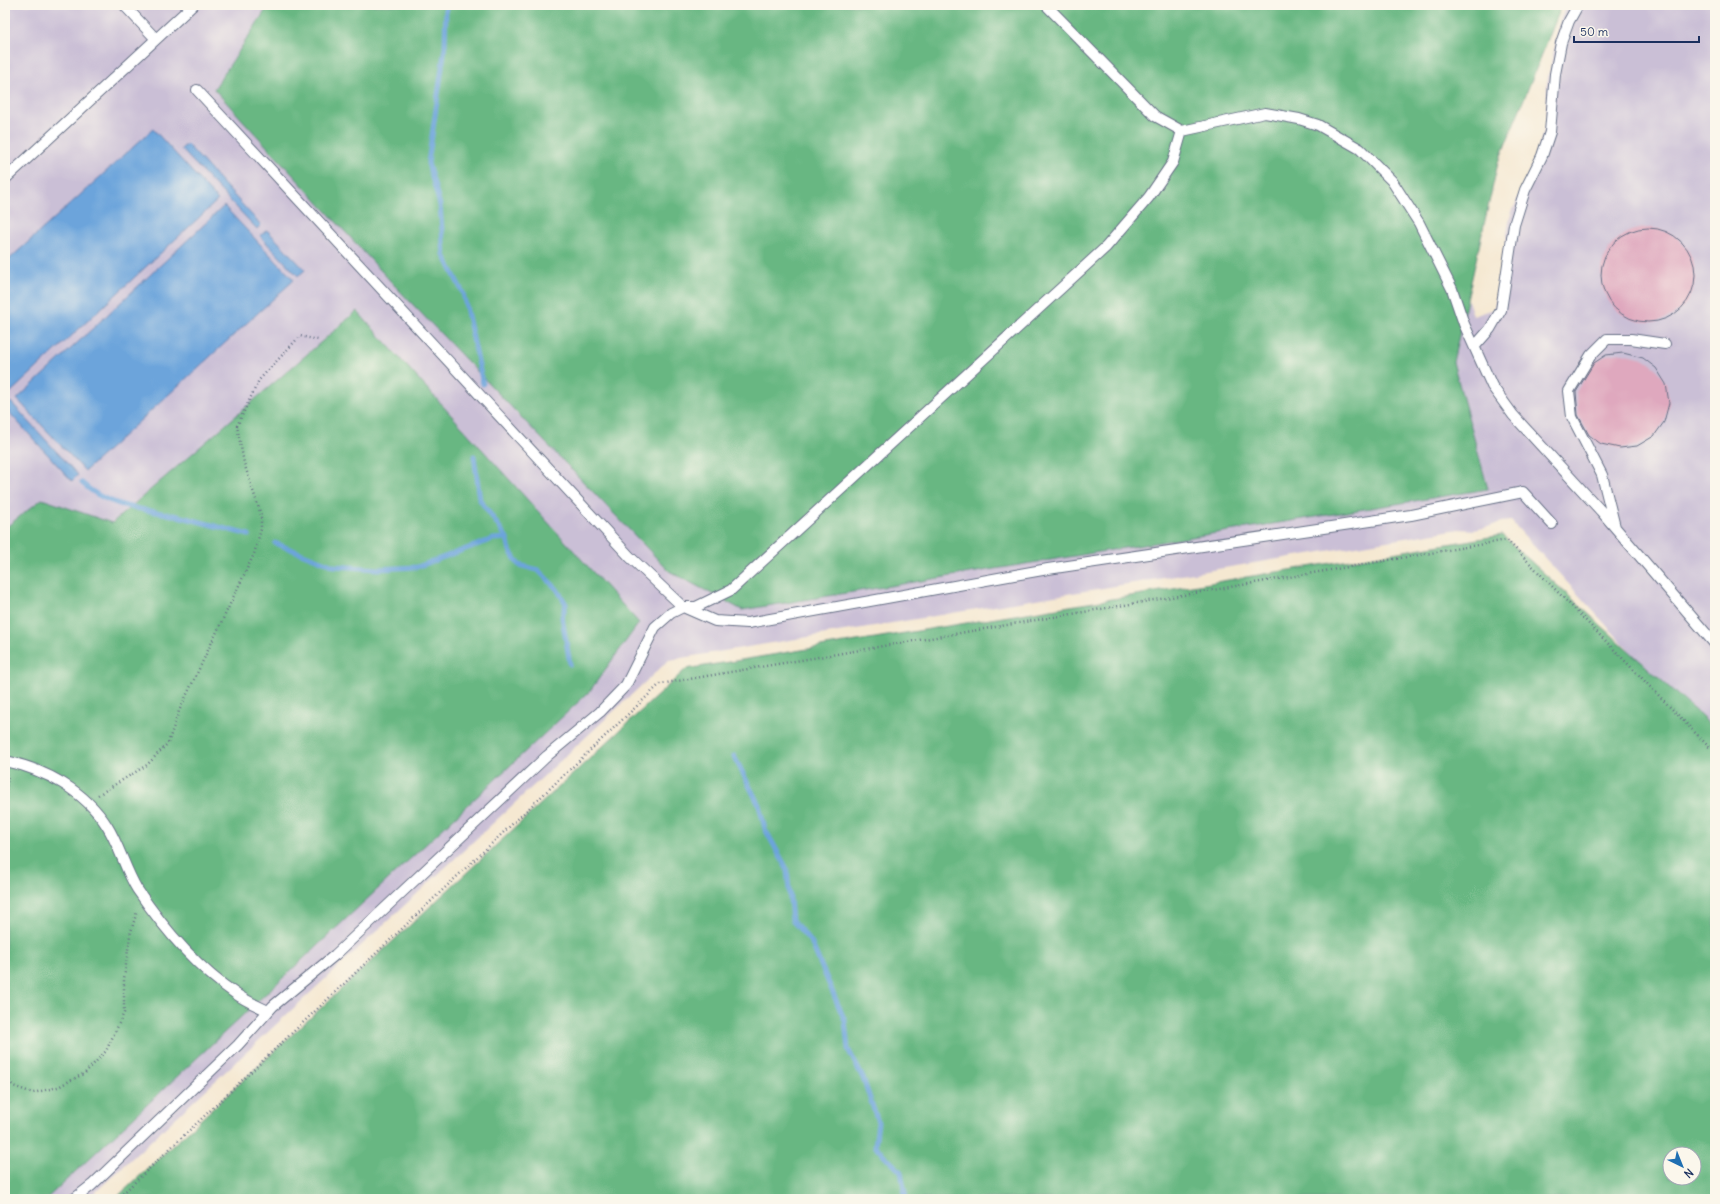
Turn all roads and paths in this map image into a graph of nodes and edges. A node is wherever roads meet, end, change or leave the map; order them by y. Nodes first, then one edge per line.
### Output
1 (124, 5) edge
2 (193, 5) edge
3 (1046, 5) edge
4 (1578, 5) edge
5 (156, 39) junction
6 (197, 90) dead end
7 (1182, 131) junction
8 (5, 179) edge
9 (318, 340) dead end
10 (1665, 344) dead end
11 (1475, 346) junction
12 (1552, 524) dead end
13 (1616, 529) junction
14 (683, 608) junction
15 (1715, 644) edge
16 (1715, 746) edge
17 (7, 761) edge
18 (81, 795) junction
19 (5, 802) edge
20 (141, 894) junction
21 (268, 1011) junction
22 (5, 1074) edge
23 (74, 1199) edge
24 (117, 1199) edge

1 - 5 lane
2 - 5 lane
3 - 7 lane
4 - 11 lane
5 - 8 lane
6 - 14 lane
7 - 11 lane
7 - 14 lane
9 - 18 path
10 - 13 lane
11 - 13 lane
12 - 14 lane
13 - 15 lane
14 - 21 lane
16 - 24 path
17 - 18 lane
17 - 19 path
18 - 20 lane
20 - 21 lane
20 - 22 path
21 - 23 lane

